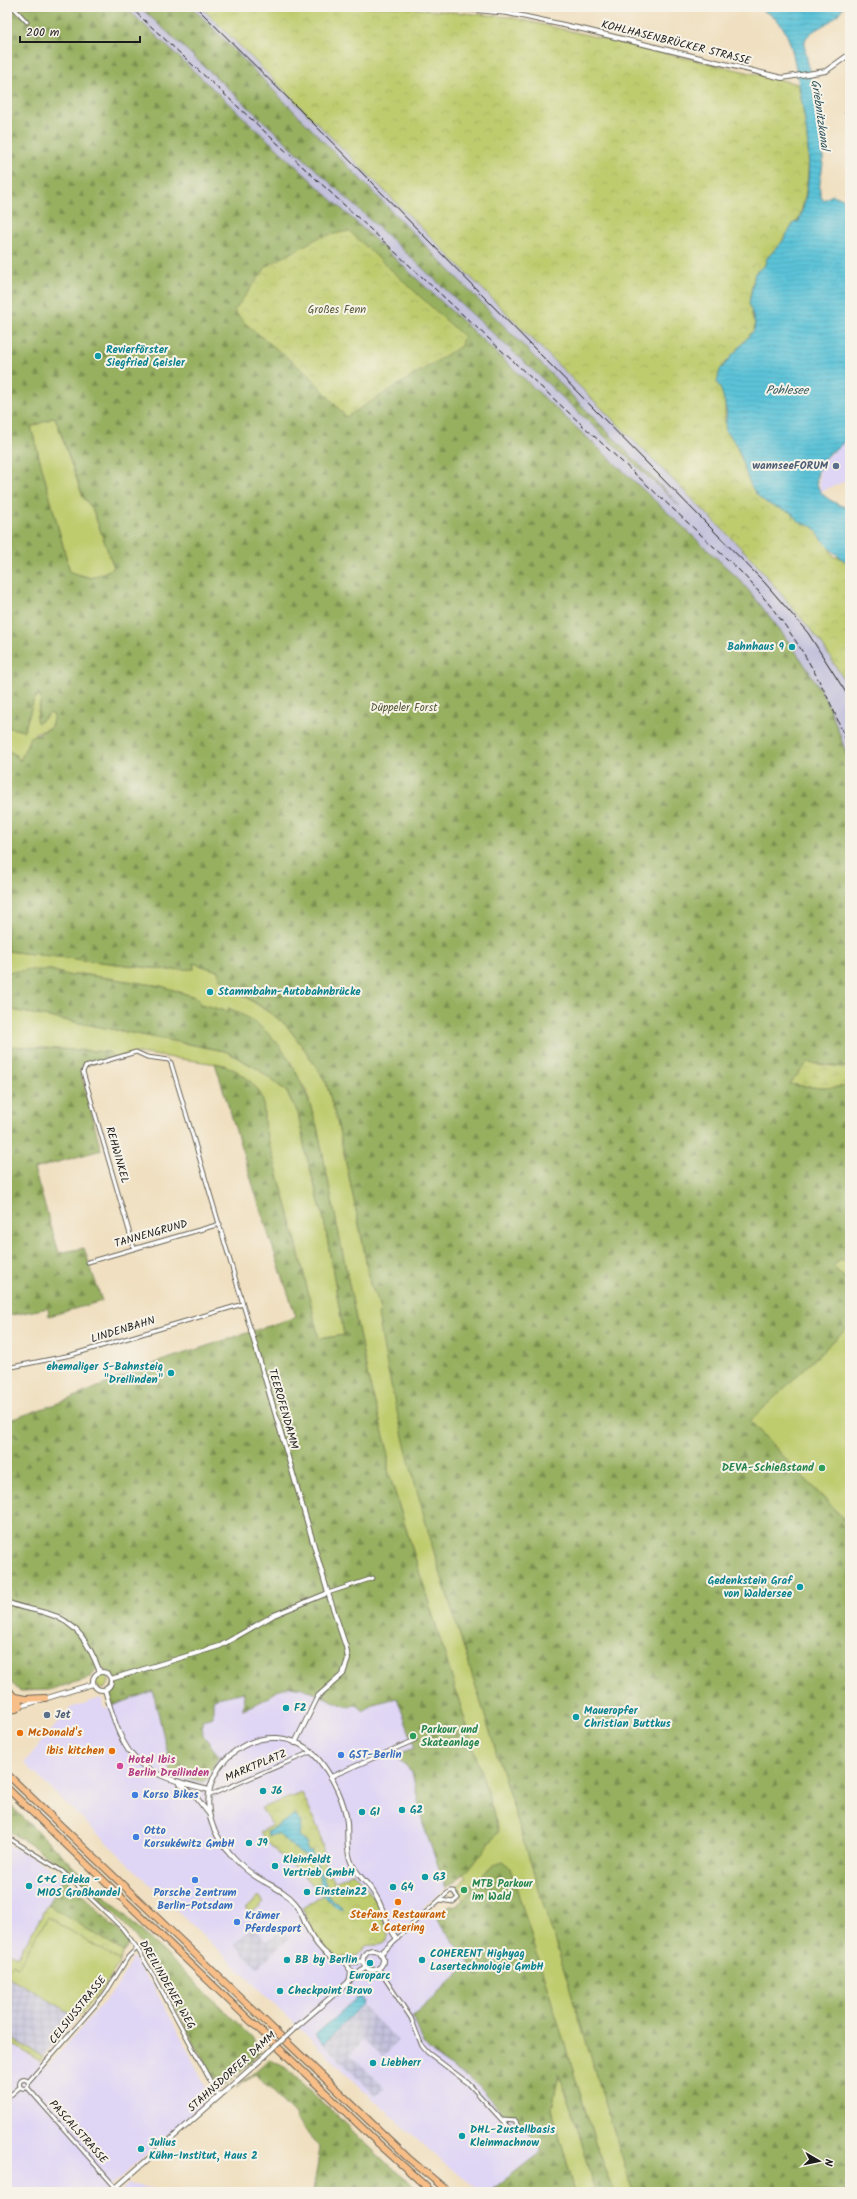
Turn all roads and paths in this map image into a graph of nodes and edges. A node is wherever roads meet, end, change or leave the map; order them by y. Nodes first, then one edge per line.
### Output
1 (13, 7) edge
2 (445, 7) edge
3 (27, 22) dead end
4 (850, 54) edge
5 (172, 1066) joint
6 (220, 1224) junction
7 (134, 1248) junction
8 (88, 1262) dead end
9 (243, 1304) junction
10 (251, 1331) joint
11 (7, 1368) edge
12 (373, 1578) dead end
13 (328, 1593) junction
14 (7, 1602) edge
15 (100, 1672) junction
16 (111, 1678) junction
17 (93, 1684) junction
18 (7, 1688) edge
19 (104, 1690) junction
20 (7, 1692) edge
21 (15, 1697) junction
22 (45, 1698) junction
23 (18, 1708) junction
24 (7, 1714) edge
25 (415, 1740) dead end
26 (295, 1744) junction
27 (311, 1752) junction
28 (7, 1774) edge
29 (330, 1777) junction
30 (177, 1782) junction
31 (7, 1788) edge
32 (209, 1790) junction
33 (208, 1796) junction
34 (209, 1814) junction
35 (7, 1837) edge
36 (440, 1900) junction
37 (397, 1938) junction
38 (137, 1948) junction
39 (380, 1954) junction
40 (363, 1961) junction
41 (346, 1964) junction
42 (366, 1966) junction
43 (378, 1968) junction
44 (350, 1980) junction
45 (28, 2082) junction
46 (20, 2086) junction
47 (27, 2087) junction
48 (219, 2096) junction
49 (7, 2098) edge
50 (503, 2120) junction
51 (116, 2188) junction
52 (111, 2192) edge
53 (432, 2192) edge
54 (449, 2192) edge

1 - 3 street
2 - 4 street, KOHLHASENBRÜCKER STRASSE
5 - 6 street, TEEROFENDAMM
5 - 7 street, REHWINKEL
6 - 7 street, TANNENGRUND
6 - 9 street, TEEROFENDAMM
7 - 8 street, TANNENGRUND
9 - 10 street, TEEROFENDAMM
9 - 11 street, LINDENBAHN
10 - 13 street, TEEROFENDAMM
12 - 13 street
13 - 16 street
13 - 26 street, TEEROFENDAMM
14 - 15 street
15 - 16 street
15 - 17 street
16 - 19 street
17 - 19 street
17 - 22 street
18 - 21 highway
19 - 30 street
20 - 23 highway
21 - 22 highway
21 - 23 highway
22 - 23 street
23 - 24 street
25 - 29 street
26 - 27 street
26 - 32 street
27 - 29 street
27 - 33 street, MARKTPLATZ
28 - 54 highway
29 - 37 street
30 - 32 street
30 - 34 street
31 - 53 highway
32 - 33 street
33 - 34 street
34 - 41 street
35 - 38 street, DREILINDENER WEG
36 - 36 street
36 - 37 street
37 - 39 street
38 - 45 street, CELSIUSSTRASSE
38 - 48 street, DREILINDENER WEG
39 - 40 street
39 - 43 street
40 - 41 street
40 - 42 street
41 - 44 street
42 - 43 street
42 - 44 street, STAHNSDORFER DAMM
43 - 50 street
44 - 48 street, STAHNSDORFER DAMM, bridge
45 - 46 street
45 - 47 street
46 - 47 street
46 - 49 street
47 - 51 street, PASCALSTRASSE
48 - 51 street, STAHNSDORFER DAMM
50 - 50 street
51 - 52 street, STAHNSDORFER DAMM

